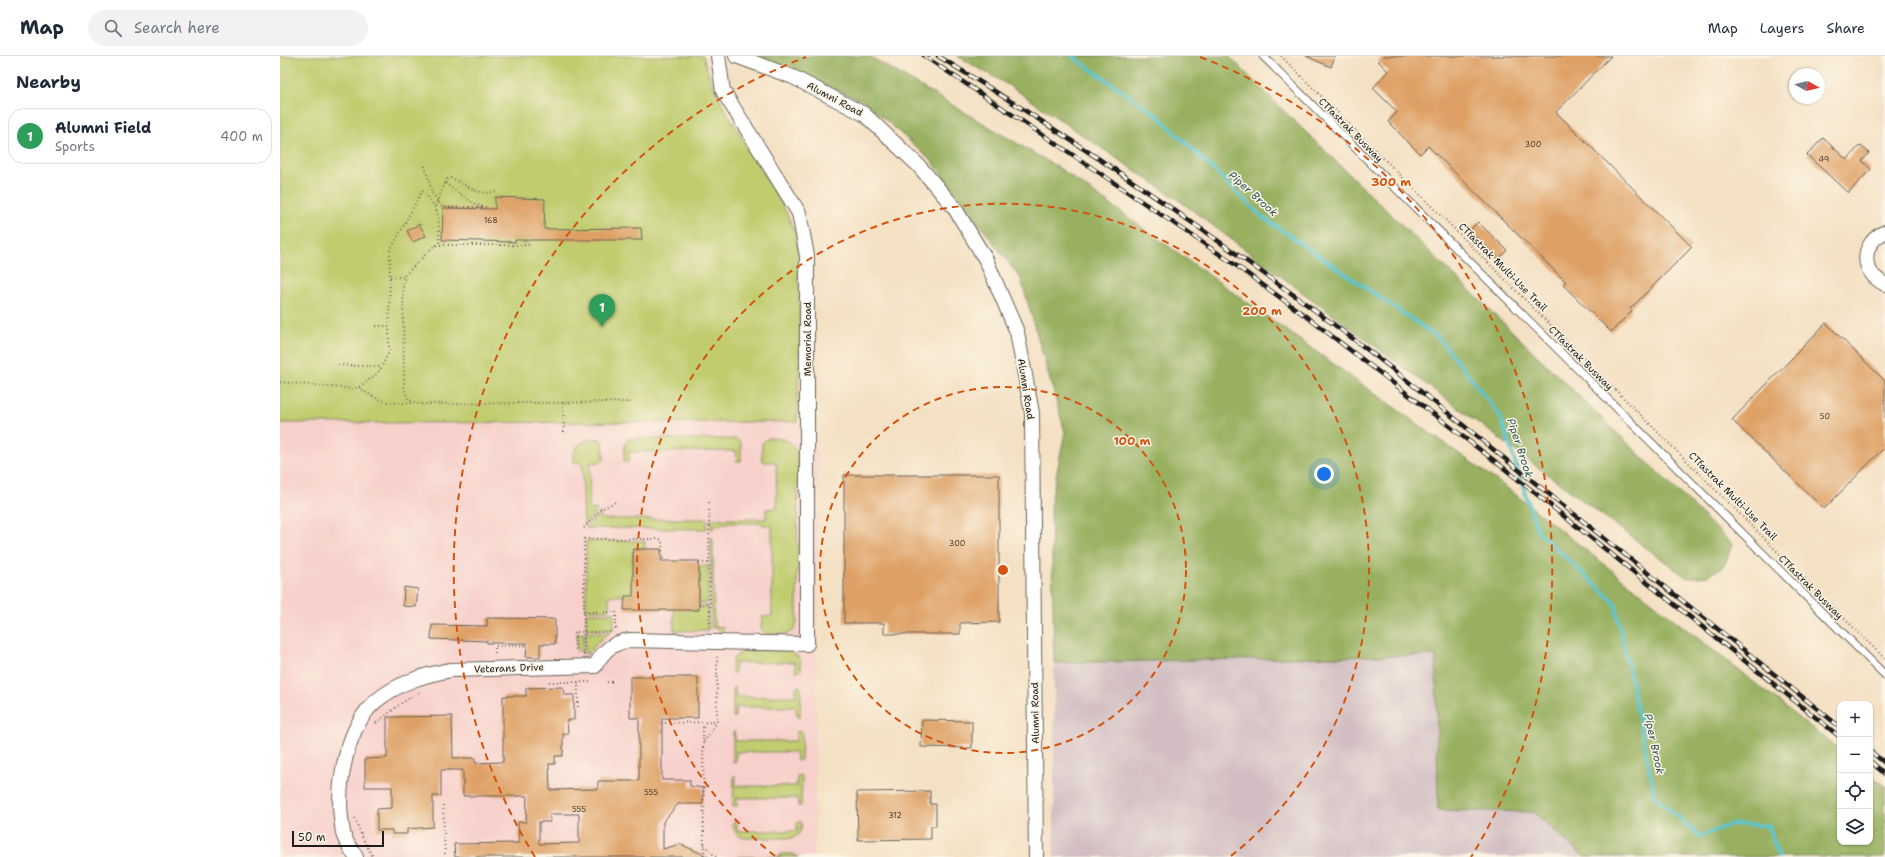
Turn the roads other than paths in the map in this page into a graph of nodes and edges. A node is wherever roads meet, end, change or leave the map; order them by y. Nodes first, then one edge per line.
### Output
1 (718, 56) edge
2 (736, 56) edge
3 (1263, 56) edge
4 (1885, 232) edge
5 (1885, 284) edge
6 (807, 644) joint
7 (1885, 675) edge
8 (356, 857) edge
9 (1036, 857) edge

1 - 6 street, Memorial Road
2 - 9 street, Alumni Road
3 - 7 lane, CTfastrak Busway
4 - 5 street
6 - 8 street, Veterans Drive

